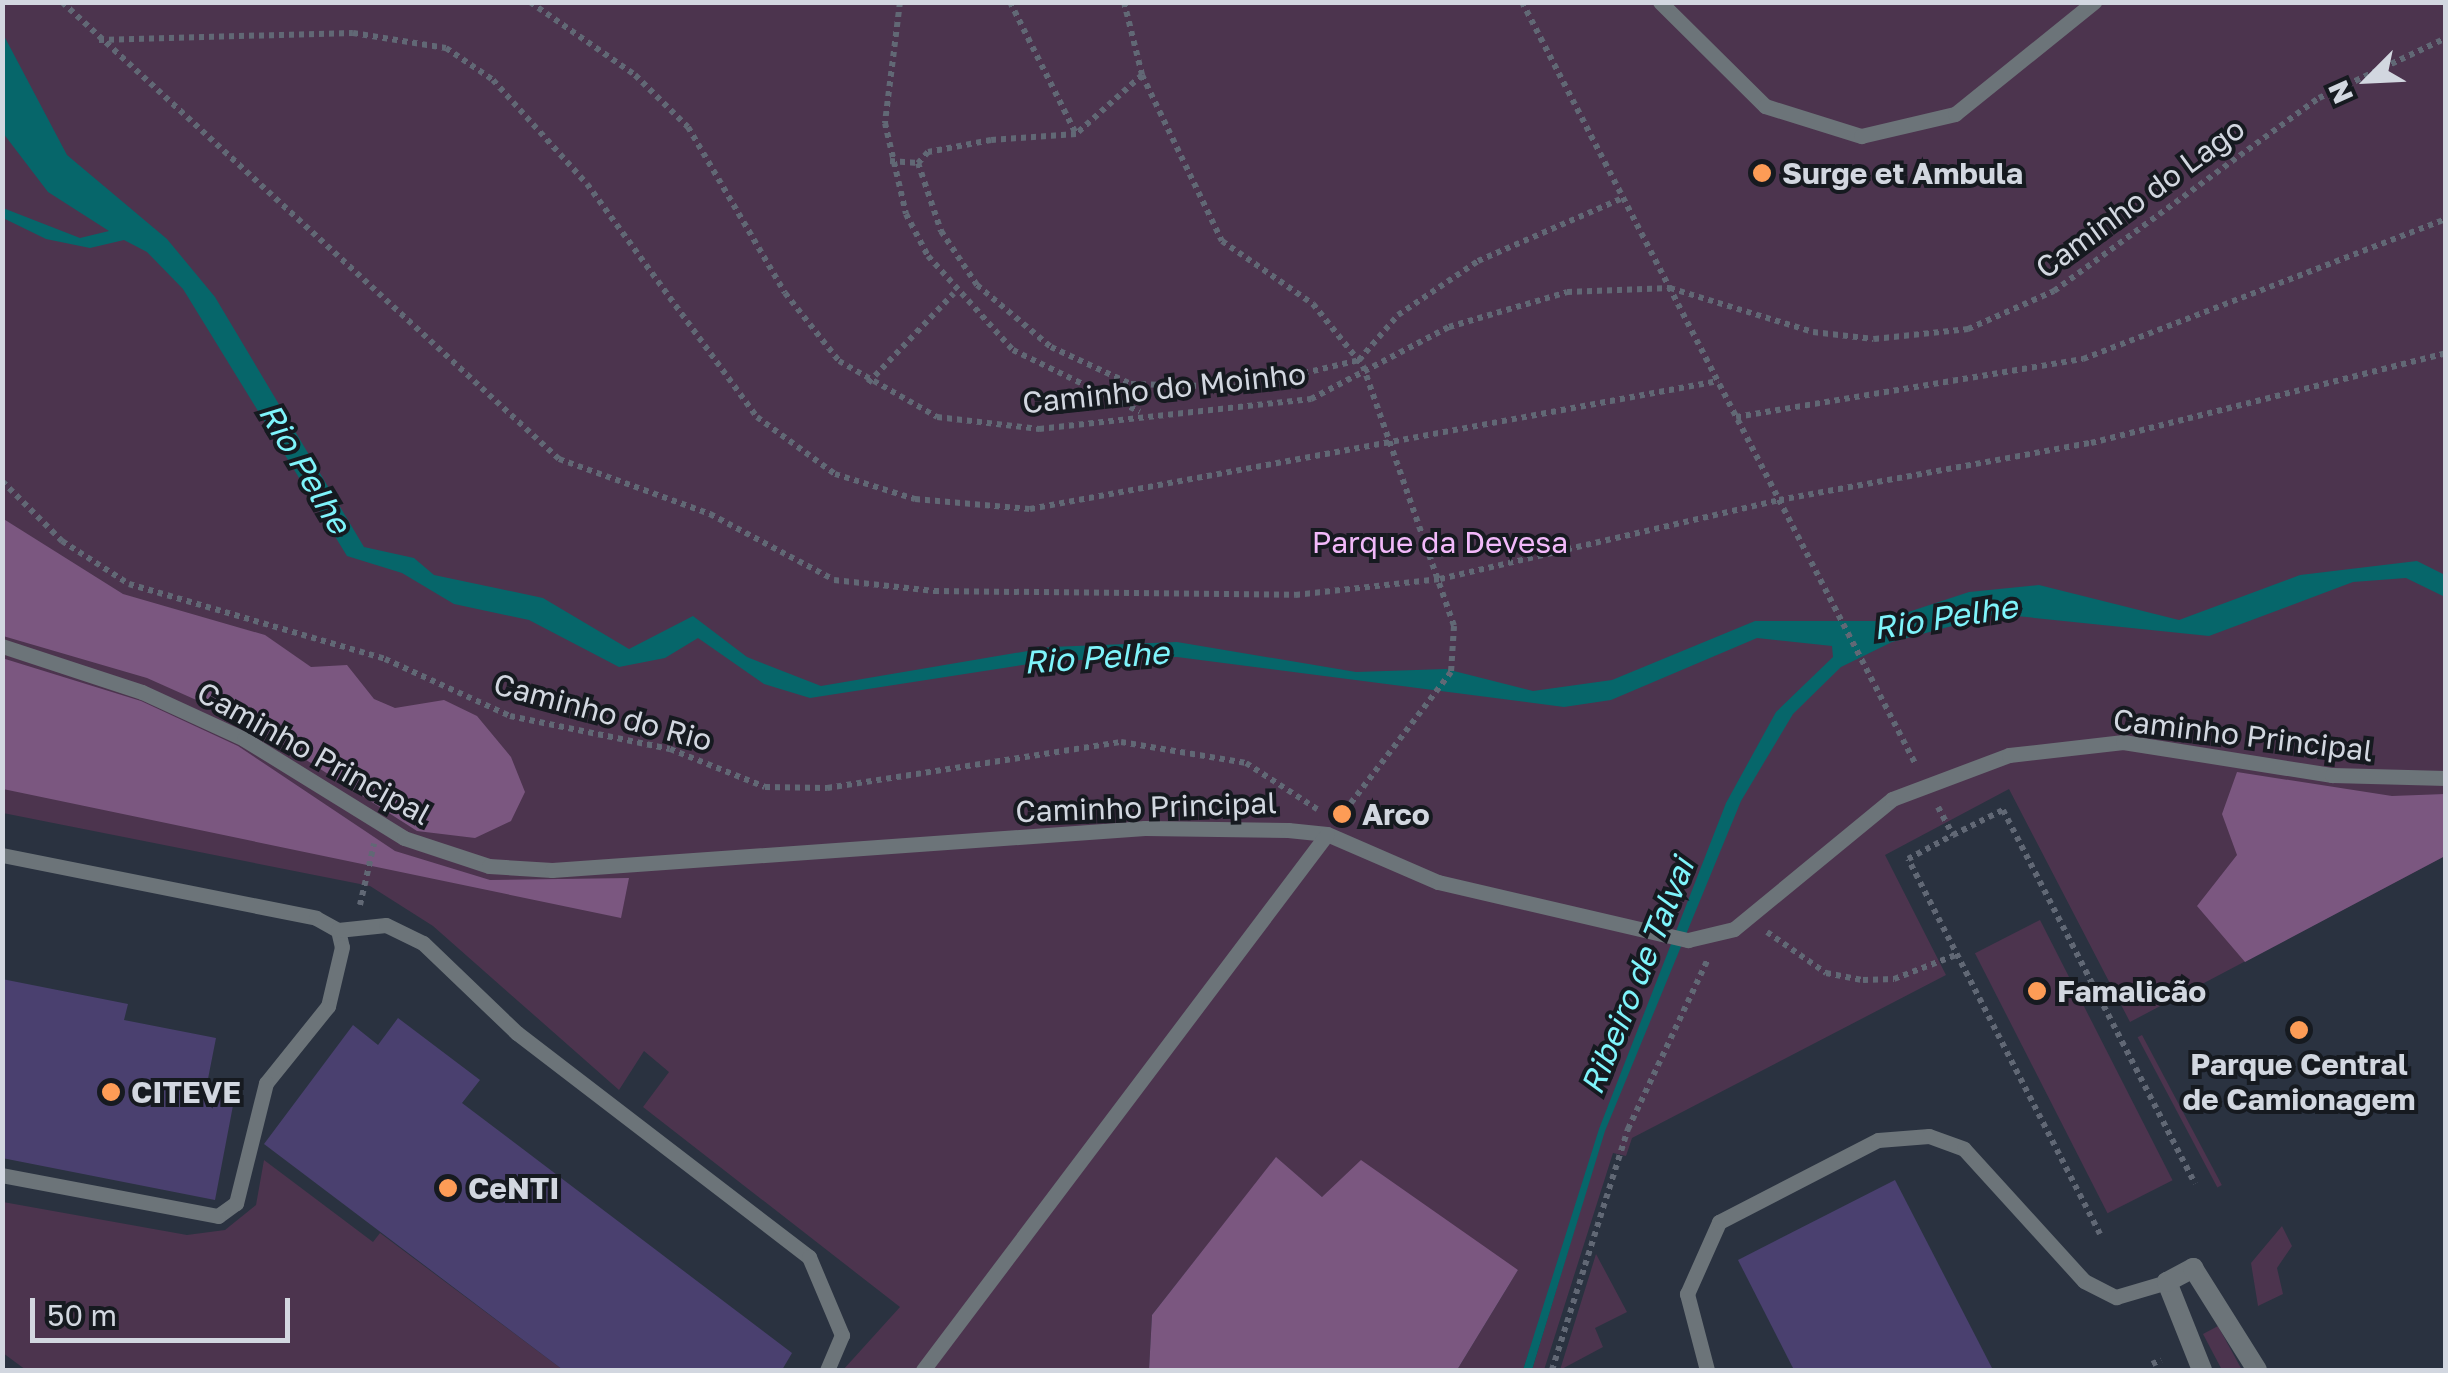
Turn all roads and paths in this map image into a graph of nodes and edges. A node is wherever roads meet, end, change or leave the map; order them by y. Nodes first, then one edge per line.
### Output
1 (62, 2) edge
2 (530, 2) edge
3 (900, 2) edge
4 (1010, 2) edge
5 (1124, 2) edge
6 (1522, 2) edge
7 (1660, 2) edge
8 (2094, 2) edge
9 (2446, 38) edge
10 (98, 40) junction
11 (1142, 75) junction
12 (1076, 134) junction
13 (890, 161) junction
14 (918, 162) junction
15 (1623, 198) junction
16 (2446, 220) edge
17 (1670, 288) junction
18 (954, 294) junction
19 (2446, 353) edge
20 (1359, 360) junction
21 (1367, 374) junction
22 (1718, 381) junction
23 (868, 383) junction
24 (1131, 384) junction
25 (1130, 401) junction
26 (1140, 412) junction
27 (1736, 417) junction
28 (1394, 444) junction
29 (2, 481) edge
30 (1779, 500) junction
31 (1440, 580) junction
32 (2, 646) edge
33 (2446, 778) edge
34 (1925, 783) junction
35 (1944, 819) dead end
36 (1327, 834) junction
37 (1952, 836) junction
38 (2, 856) edge
39 (370, 862) dead end
40 (1753, 915) junction
41 (356, 922) junction
42 (338, 930) junction
43 (1713, 938) junction
44 (1956, 955) junction
45 (2, 1174) edge
46 (2195, 1184) dead end
47 (2100, 1234) dead end
48 (2167, 1282) junction
49 (2161, 1360) dead end
50 (2152, 1364) dead end
51 (827, 1370) edge
52 (922, 1370) edge
53 (1552, 1370) edge
54 (1708, 1370) edge
55 (2202, 1370) edge
56 (2257, 1370) edge

1 - 10 path
2 - 23 path, Caminho do Moinho
3 - 13 path
4 - 12 path
5 - 11 path
6 - 15 path
7 - 8 lane
9 - 17 path, Caminho do Lago
10 - 28 path
10 - 31 path
11 - 12 path
11 - 20 path
12 - 14 path
13 - 14 path
13 - 18 path
14 - 24 path
15 - 17 path
15 - 20 path
16 - 27 path
17 - 21 path, Caminho do Moinho
17 - 22 path
18 - 23 path
18 - 25 path
19 - 30 path
20 - 21 path
20 - 24 path
21 - 26 path, Caminho do Moinho
21 - 28 path
22 - 27 path
22 - 28 path
23 - 26 path, Caminho do Moinho
24 - 25 path
25 - 26 path
27 - 30 path
28 - 31 path
29 - 36 path, Caminho do Rio
30 - 31 path
30 - 34 path
31 - 36 path
32 - 36 lane, Caminho Principal
33 - 34 lane, Caminho Principal
34 - 40 lane, Caminho Principal
35 - 37 path
36 - 43 lane, Caminho Principal
36 - 52 lane
37 - 44 path
37 - 46 path
38 - 42 lane
39 - 41 path
40 - 43 lane, Caminho Principal
40 - 44 path
41 - 42 lane
41 - 51 lane
42 - 45 lane
43 - 53 path
44 - 47 path
48 - 54 lane
48 - 55 street
48 - 56 street
49 - 50 path

